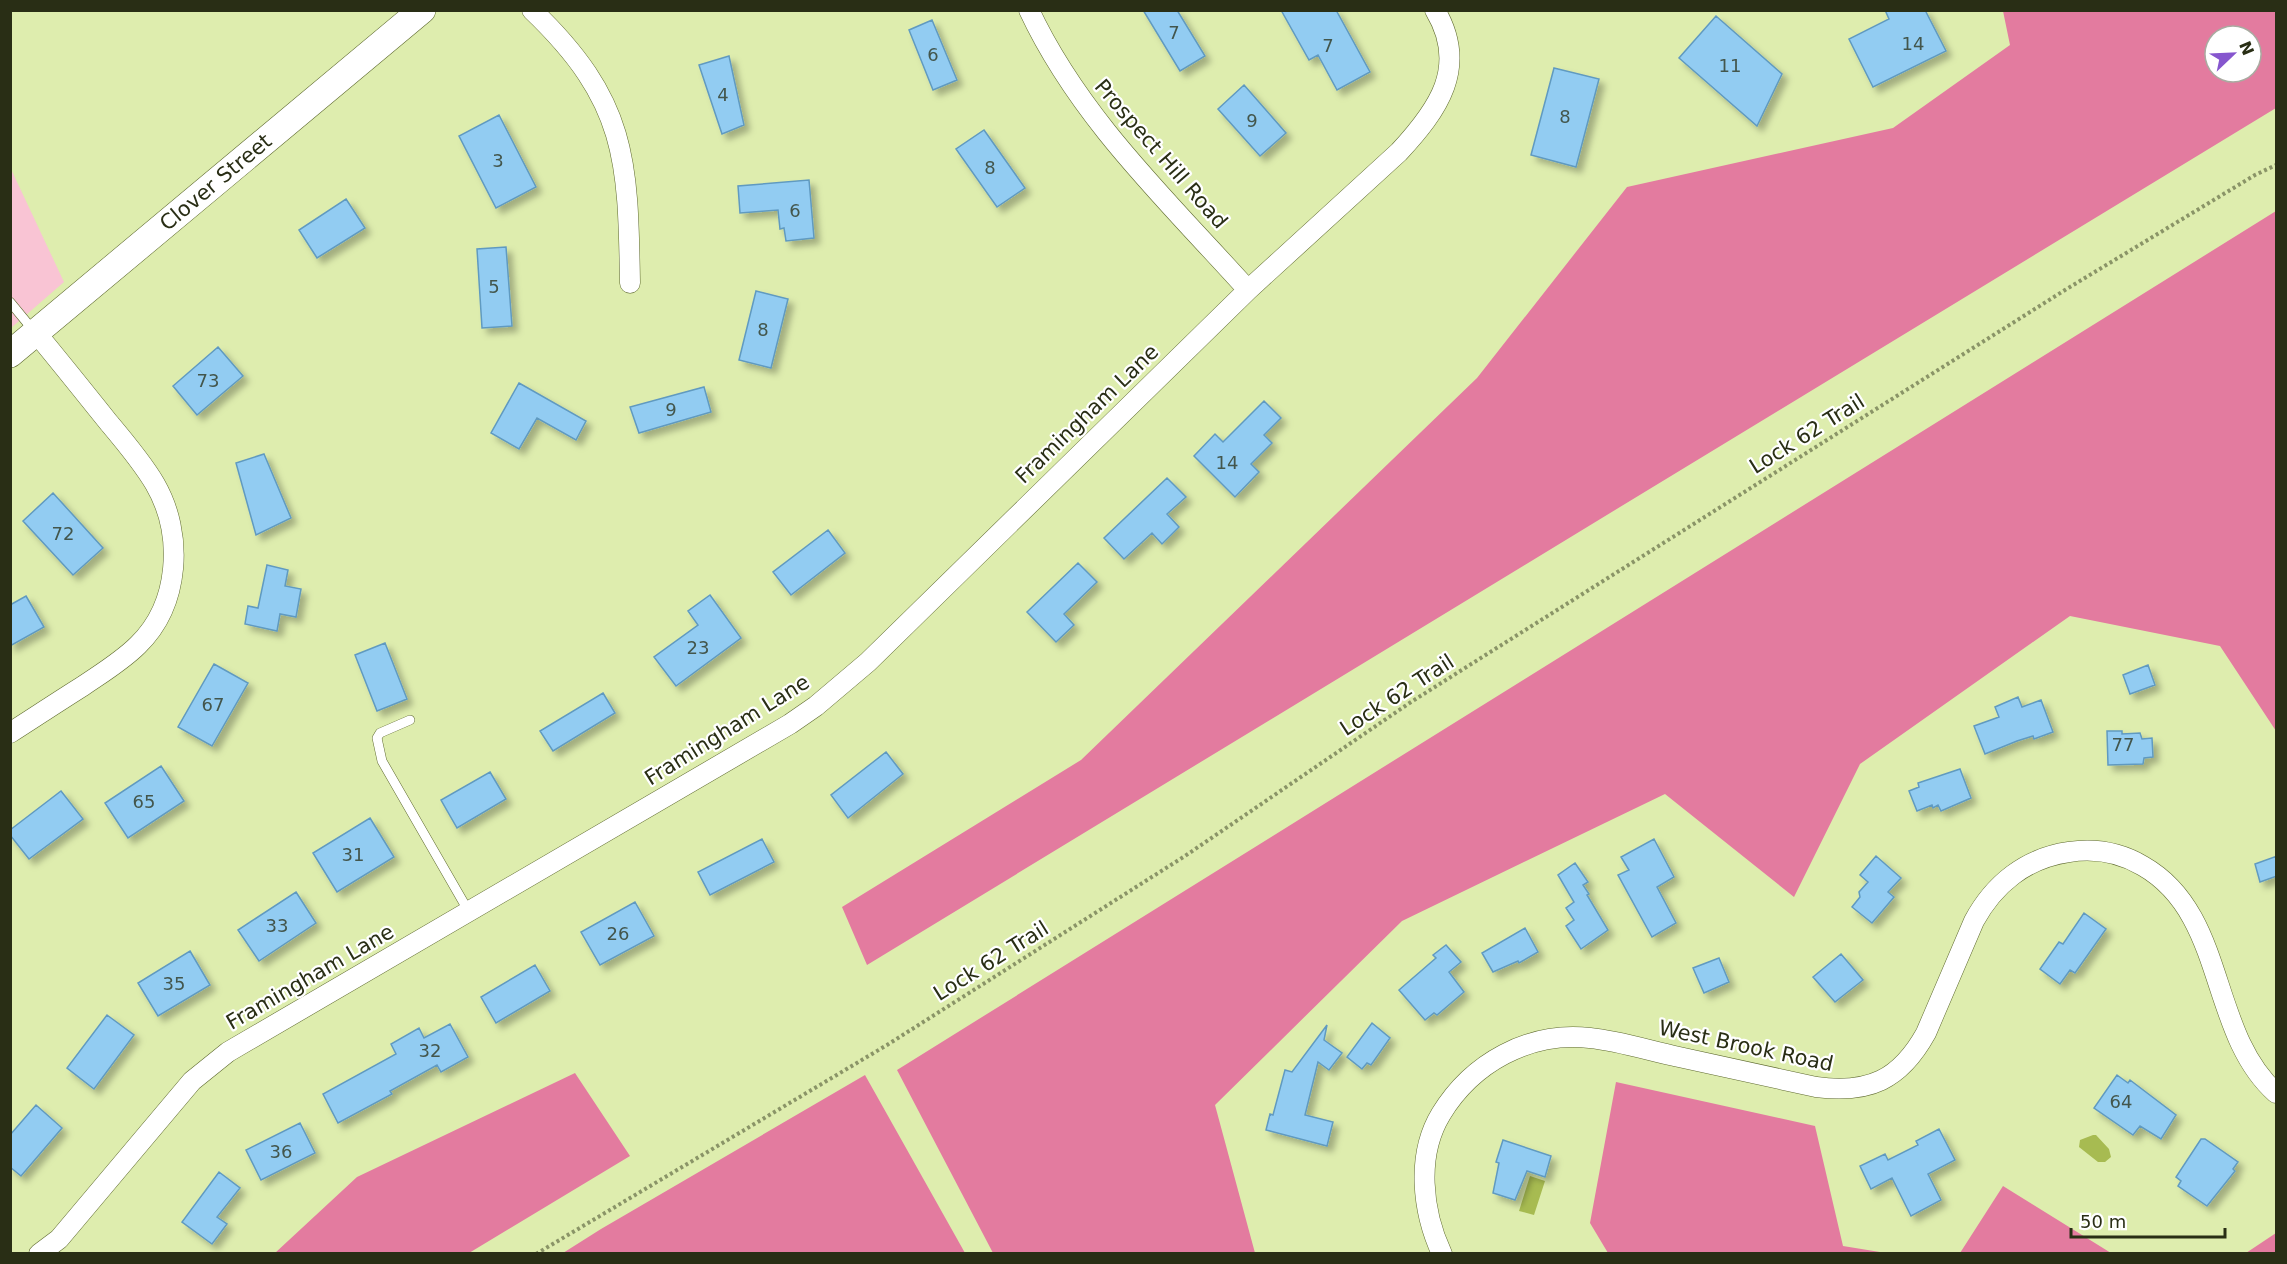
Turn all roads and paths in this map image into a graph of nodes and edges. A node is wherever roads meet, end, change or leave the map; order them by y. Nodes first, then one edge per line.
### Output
1 (422, 10) edge
2 (532, 10) edge
3 (1029, 10) edge
4 (1435, 10) edge
5 (2277, 165) edge
6 (630, 283) dead end
7 (1248, 290) junction
8 (10, 302) edge
9 (37, 334) junction
10 (10, 354) edge
11 (410, 720) dead end
12 (10, 733) edge
13 (469, 912) junction
14 (2277, 1093) edge
15 (39, 1254) edge
16 (536, 1254) edge
17 (1442, 1254) edge

1 - 9 main road, Clover Street
2 - 6 street
3 - 7 street, Prospect Hill Road
4 - 7 street, Framingham Lane
5 - 16 path, Lock 62 Trail
7 - 13 street, Framingham Lane
8 - 9 lane
9 - 10 main road, Clover Street
9 - 12 street
11 - 13 lane
13 - 15 street, Framingham Lane
14 - 17 street, West Brook Road

